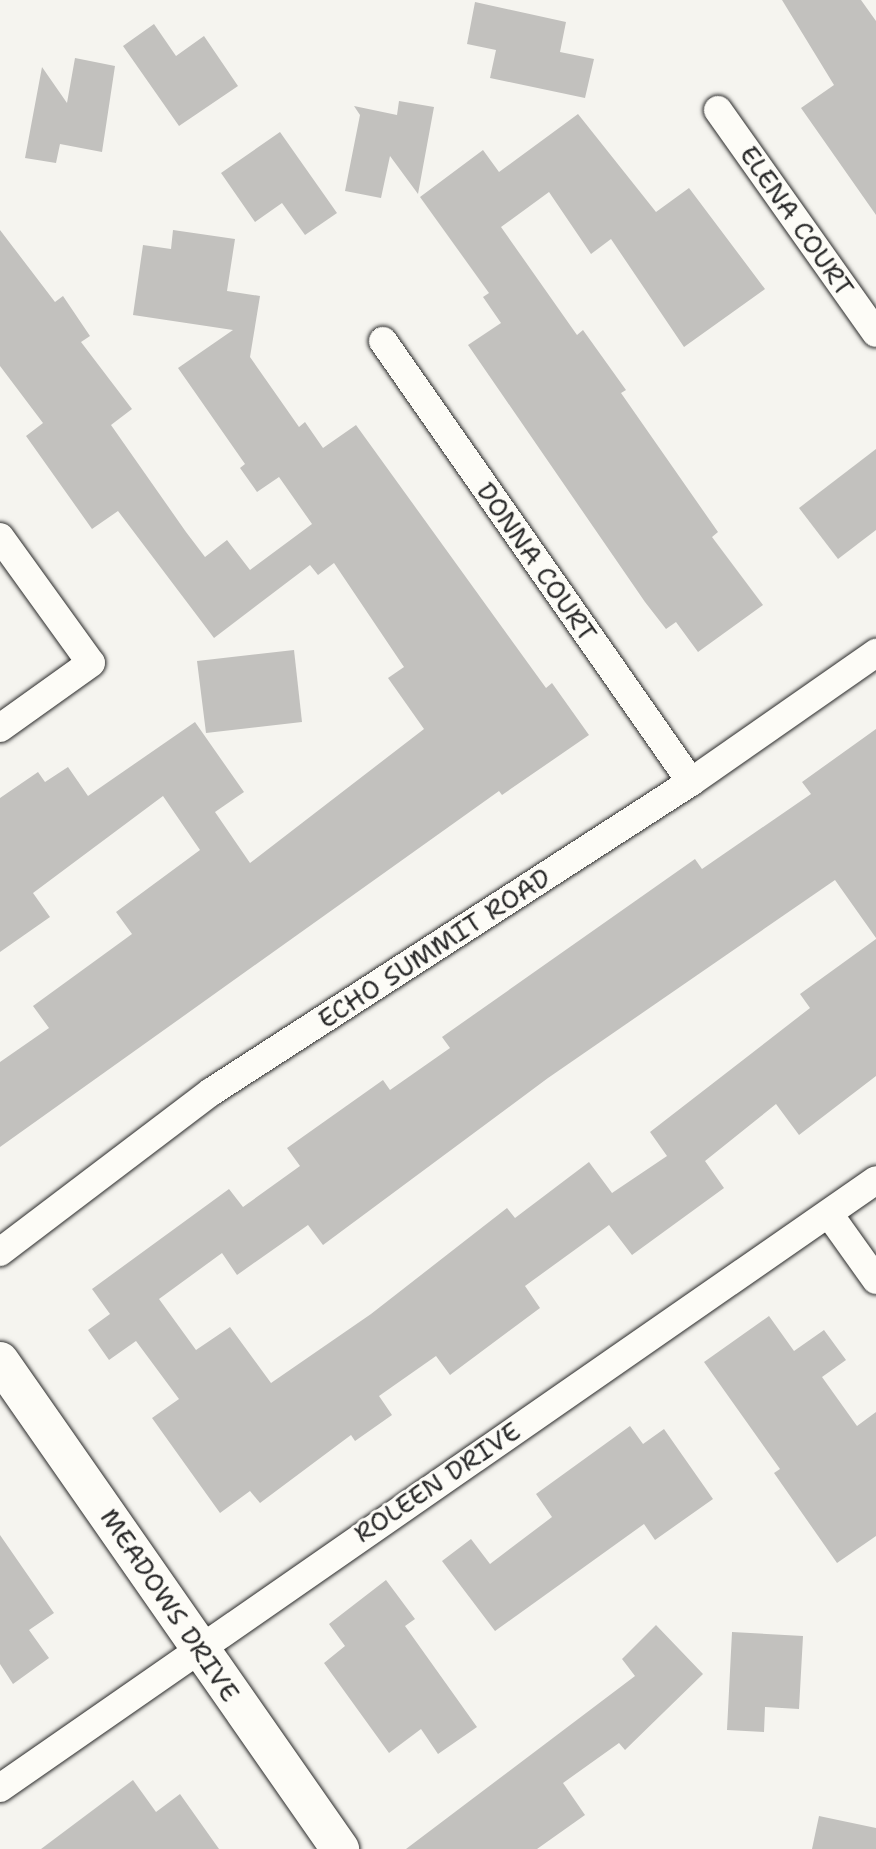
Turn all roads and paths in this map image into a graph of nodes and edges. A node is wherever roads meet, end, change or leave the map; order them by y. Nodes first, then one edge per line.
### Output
1 (718, 110) dead end
2 (876, 333) edge
3 (383, 341) dead end
4 (0, 537) edge
5 (876, 653) edge
6 (0, 728) edge
7 (691, 782) junction
8 (876, 1180) edge
9 (829, 1214) junction
10 (0, 1252) edge
11 (876, 1280) edge
12 (0, 1361) edge
13 (199, 1646) junction
14 (0, 1788) edge
15 (340, 1849) edge

1 - 2 street, ELENA COURT
3 - 7 street, DONNA COURT
4 - 6 street
5 - 7 street, ECHO SUMMIT ROAD
7 - 10 street, ECHO SUMMIT ROAD
8 - 9 street, ROLEEN DRIVE
9 - 11 street
9 - 13 street, ROLEEN DRIVE
12 - 13 street, MEADOWS DRIVE
13 - 14 street, ROLEEN DRIVE
13 - 15 street, MEADOWS DRIVE

